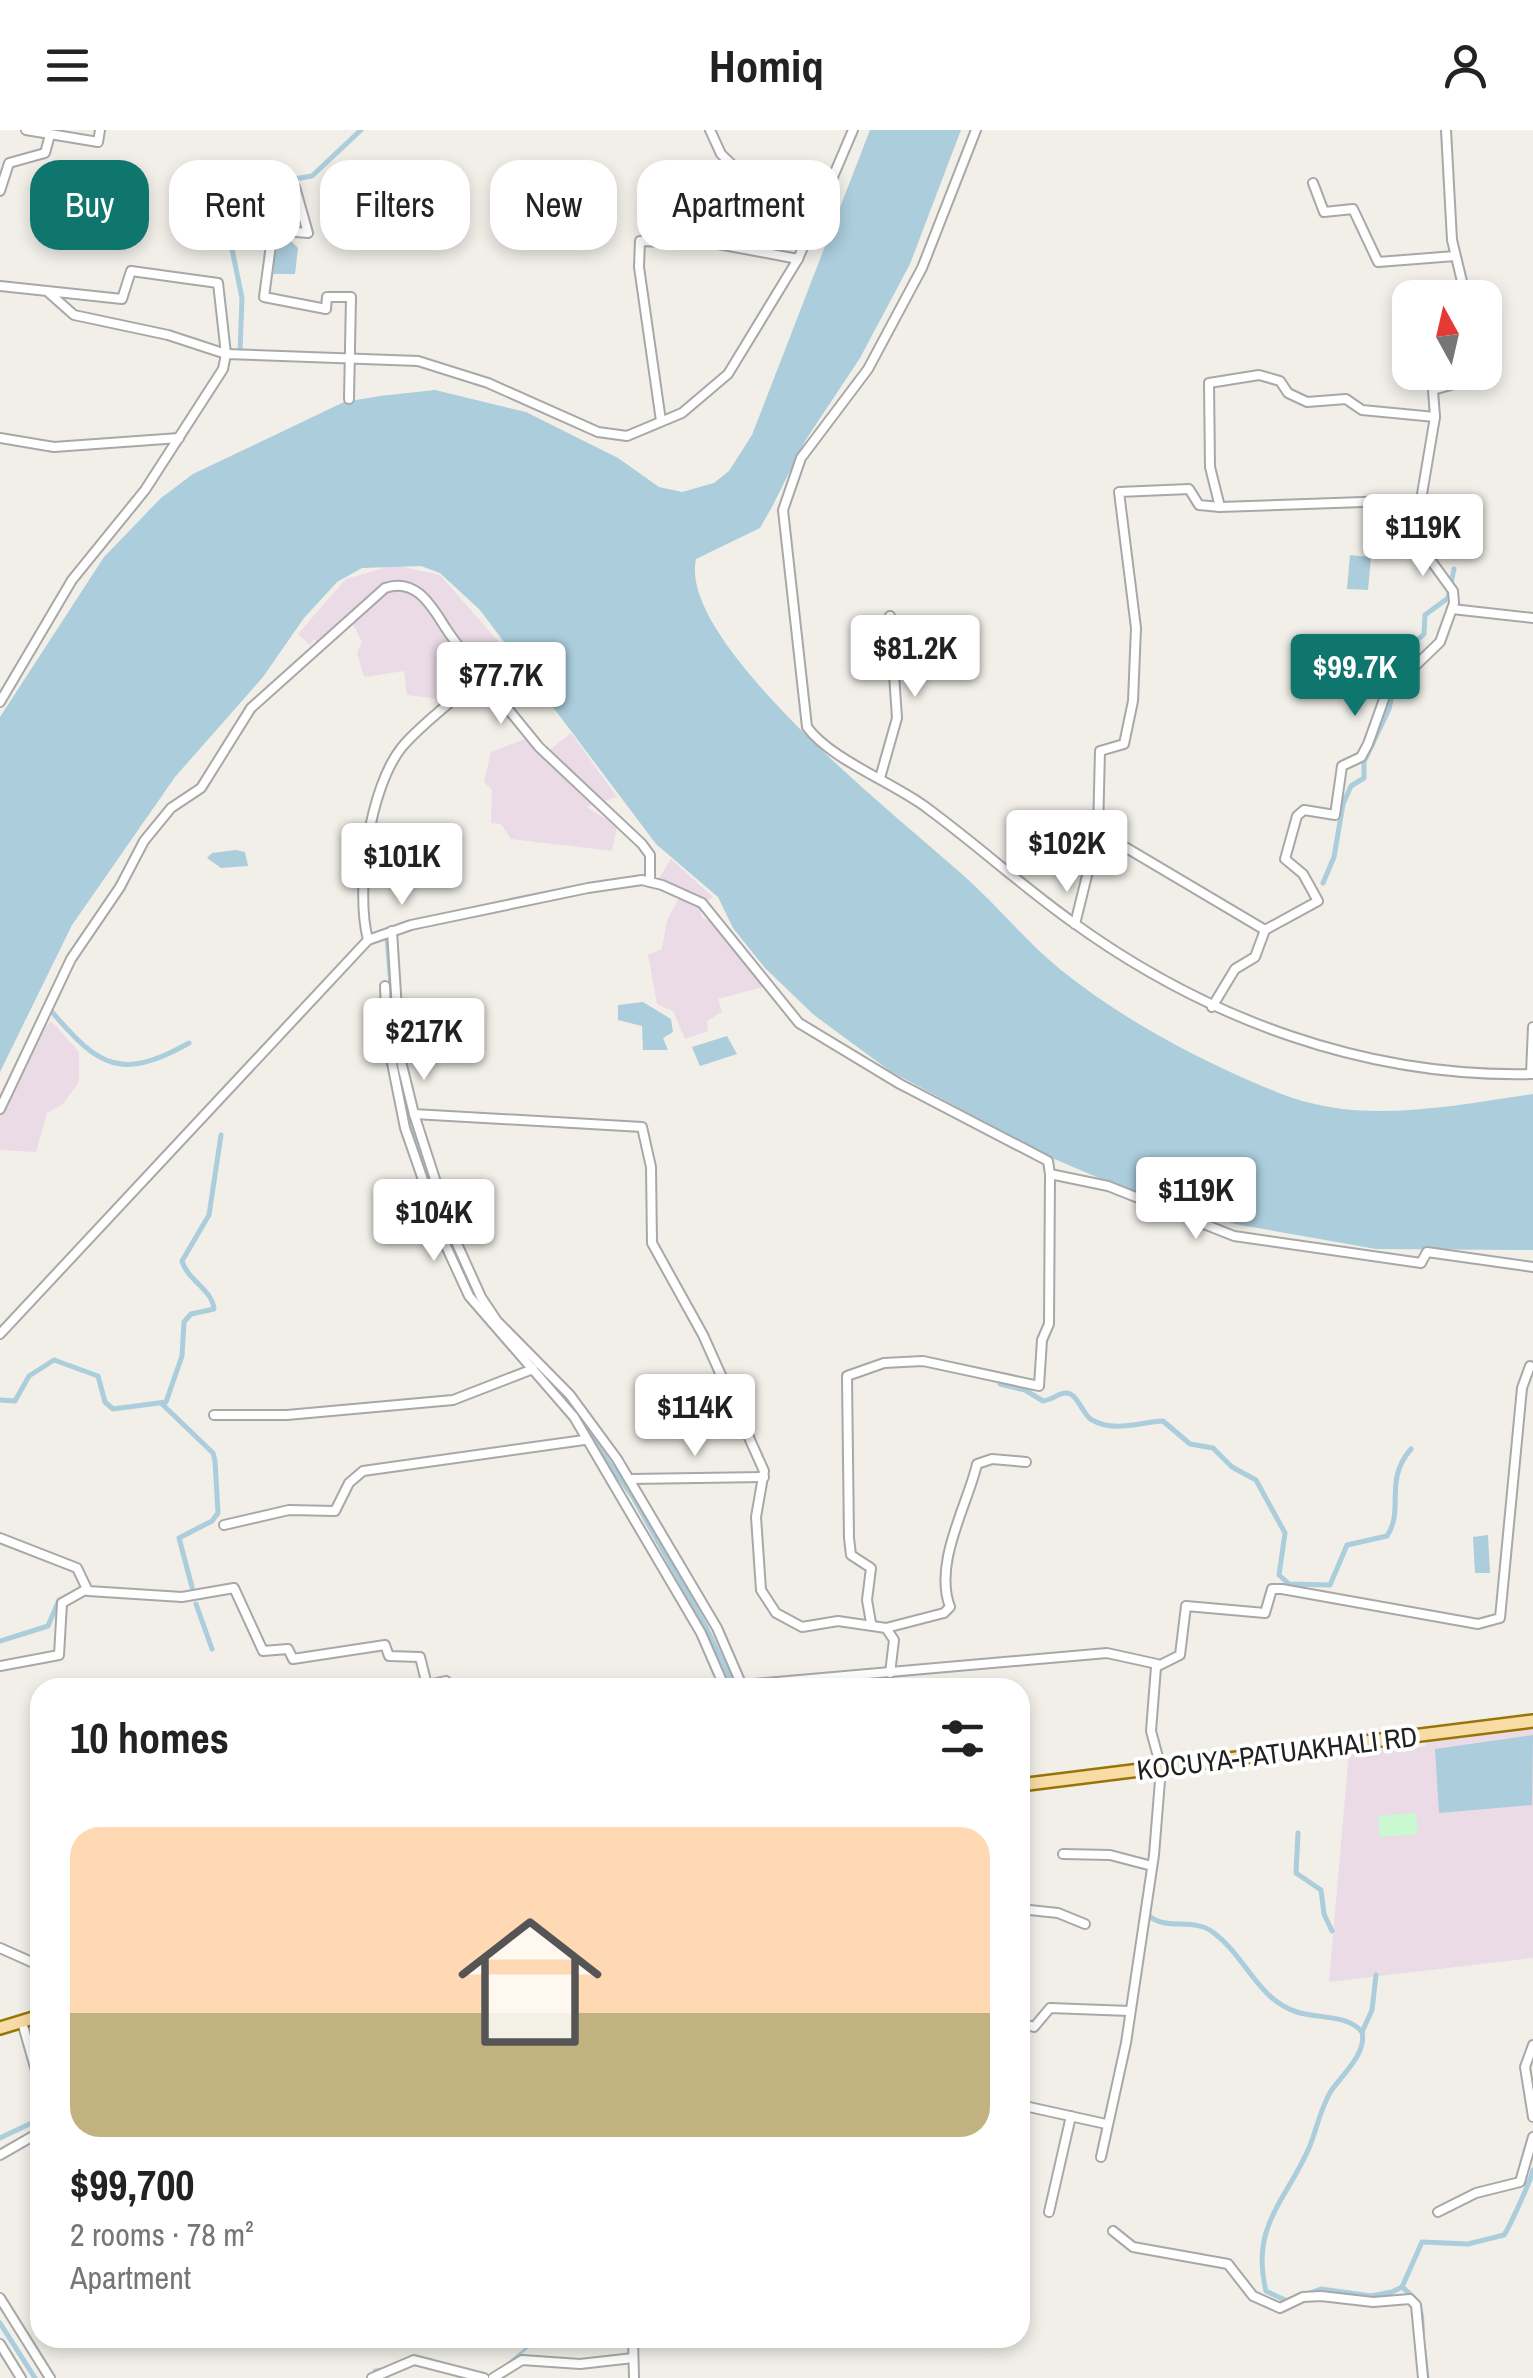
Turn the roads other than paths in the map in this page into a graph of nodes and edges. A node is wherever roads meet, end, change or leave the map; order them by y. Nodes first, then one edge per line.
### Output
1 (26, 130) edge
2 (100, 130) edge
3 (710, 130) edge
4 (853, 130) edge
5 (976, 130) edge
6 (1446, 130) edge
7 (50, 134) junction
8 (727, 160) edge
9 (840, 162) edge
10 (1313, 183) dead end
11 (0, 191) edge
12 (300, 204) edge
13 (300, 232) edge
14 (270, 250) edge
15 (801, 250) edge
16 (1456, 256) junction
17 (798, 259) junction
18 (1462, 280) edge
19 (0, 286) edge
20 (48, 292) junction
21 (226, 354) junction
22 (350, 360) junction
23 (1434, 390) edge
24 (349, 400) dead end
25 (1435, 418) junction
26 (661, 421) junction
27 (0, 438) edge
28 (179, 438) junction
29 (1421, 500) junction
30 (1220, 507) junction
31 (1452, 609) junction
32 (890, 616) dead end
33 (1533, 618) edge
34 (477, 671) junction
35 (0, 702) edge
36 (880, 778) junction
37 (1098, 831) junction
38 (650, 882) junction
39 (1075, 924) junction
40 (1265, 930) junction
41 (392, 931) junction
42 (368, 940) junction
43 (385, 986) dead end
44 (1216, 1009) junction
45 (1533, 1027) edge
46 (1532, 1074) edge
47 (0, 1109) edge
48 (414, 1114) junction
49 (1050, 1174) junction
50 (1533, 1267) edge
51 (0, 1334) edge
52 (1532, 1363) edge
53 (533, 1369) junction
54 (214, 1415) dead end
55 (584, 1440) junction
56 (1026, 1462) dead end
57 (764, 1477) junction
58 (630, 1479) junction
59 (224, 1525) dead end
60 (0, 1538) edge
61 (85, 1590) junction
62 (871, 1622) junction
63 (886, 1628) junction
64 (1157, 1664) junction
65 (0, 1666) edge
66 (890, 1674) junction
67 (425, 1678) edge
68 (721, 1678) edge
69 (739, 1678) edge
70 (841, 1678) edge
71 (1533, 1721) edge
72 (1161, 1768) junction
73 (1030, 1784) edge
74 (1063, 1854) dead end
75 (1152, 1866) junction
76 (1030, 1911) edge
77 (1085, 1924) dead end
78 (0, 1948) edge
79 (30, 1961) edge
80 (1130, 2011) junction
81 (30, 2019) edge
82 (22, 2022) junction
83 (1030, 2026) edge
84 (0, 2028) edge
85 (1533, 2045) edge
86 (30, 2050) edge
87 (1030, 2108) edge
88 (1071, 2116) junction
89 (1533, 2116) edge
90 (1106, 2124) junction
91 (30, 2138) edge
92 (1533, 2138) edge
93 (0, 2155) edge
94 (1101, 2158) dead end
95 (1050, 2212) dead end
96 (1438, 2212) dead end
97 (1113, 2231) dead end
98 (0, 2298) edge
99 (0, 2344) edge
100 (30, 2346) edge
101 (31, 2348) edge
102 (633, 2348) edge
103 (633, 2358) junction
104 (21, 2378) edge
105 (50, 2378) edge
106 (372, 2378) edge
107 (484, 2378) edge
108 (493, 2378) edge
109 (634, 2378) edge
110 (1423, 2378) edge

1 - 7 street
2 - 7 street
3 - 8 street
4 - 9 street
5 - 36 street
6 - 16 street
7 - 11 street
10 - 16 street
12 - 13 street
14 - 22 street
15 - 17 street
16 - 18 street
17 - 26 street
17 - 26 street
19 - 20 street
20 - 21 street
20 - 21 street
21 - 22 street
21 - 28 street
22 - 24 street
22 - 26 street
23 - 25 street
25 - 29 street
25 - 30 street
27 - 28 street
28 - 35 street
29 - 30 street
29 - 31 street
30 - 37 street
31 - 33 street
31 - 40 street
32 - 36 street
34 - 38 street
34 - 42 street
34 - 47 street
36 - 39 street
37 - 39 street
37 - 40 street
38 - 41 street
38 - 49 street
39 - 44 street
40 - 44 street
41 - 42 street
41 - 48 street
42 - 51 street
43 - 53 street
44 - 46 street
45 - 46 street
48 - 57 street
48 - 58 street
49 - 50 street
49 - 62 street
52 - 64 street
53 - 54 street
53 - 55 street
55 - 59 street
55 - 68 street
56 - 63 street
57 - 58 street
57 - 62 street
58 - 69 street
60 - 61 street
61 - 65 street
61 - 67 street
62 - 63 street
63 - 66 street
64 - 66 street
64 - 72 street
66 - 70 street
71 - 72 main road, KOCUYA-PATUAKHALI RD
72 - 73 main road, KOCUYA-PATUAKHALI RD
72 - 75 street
74 - 75 street
75 - 80 street
76 - 77 street
78 - 79 street
80 - 83 street
80 - 90 street
81 - 82 main road
82 - 84 main road
82 - 86 street
85 - 89 street
87 - 88 street
88 - 90 street
88 - 95 street
90 - 94 street
91 - 93 street
92 - 96 street
97 - 110 street
98 - 100 street
99 - 104 street
101 - 105 street
102 - 103 street
103 - 108 street
103 - 109 street
106 - 107 street

